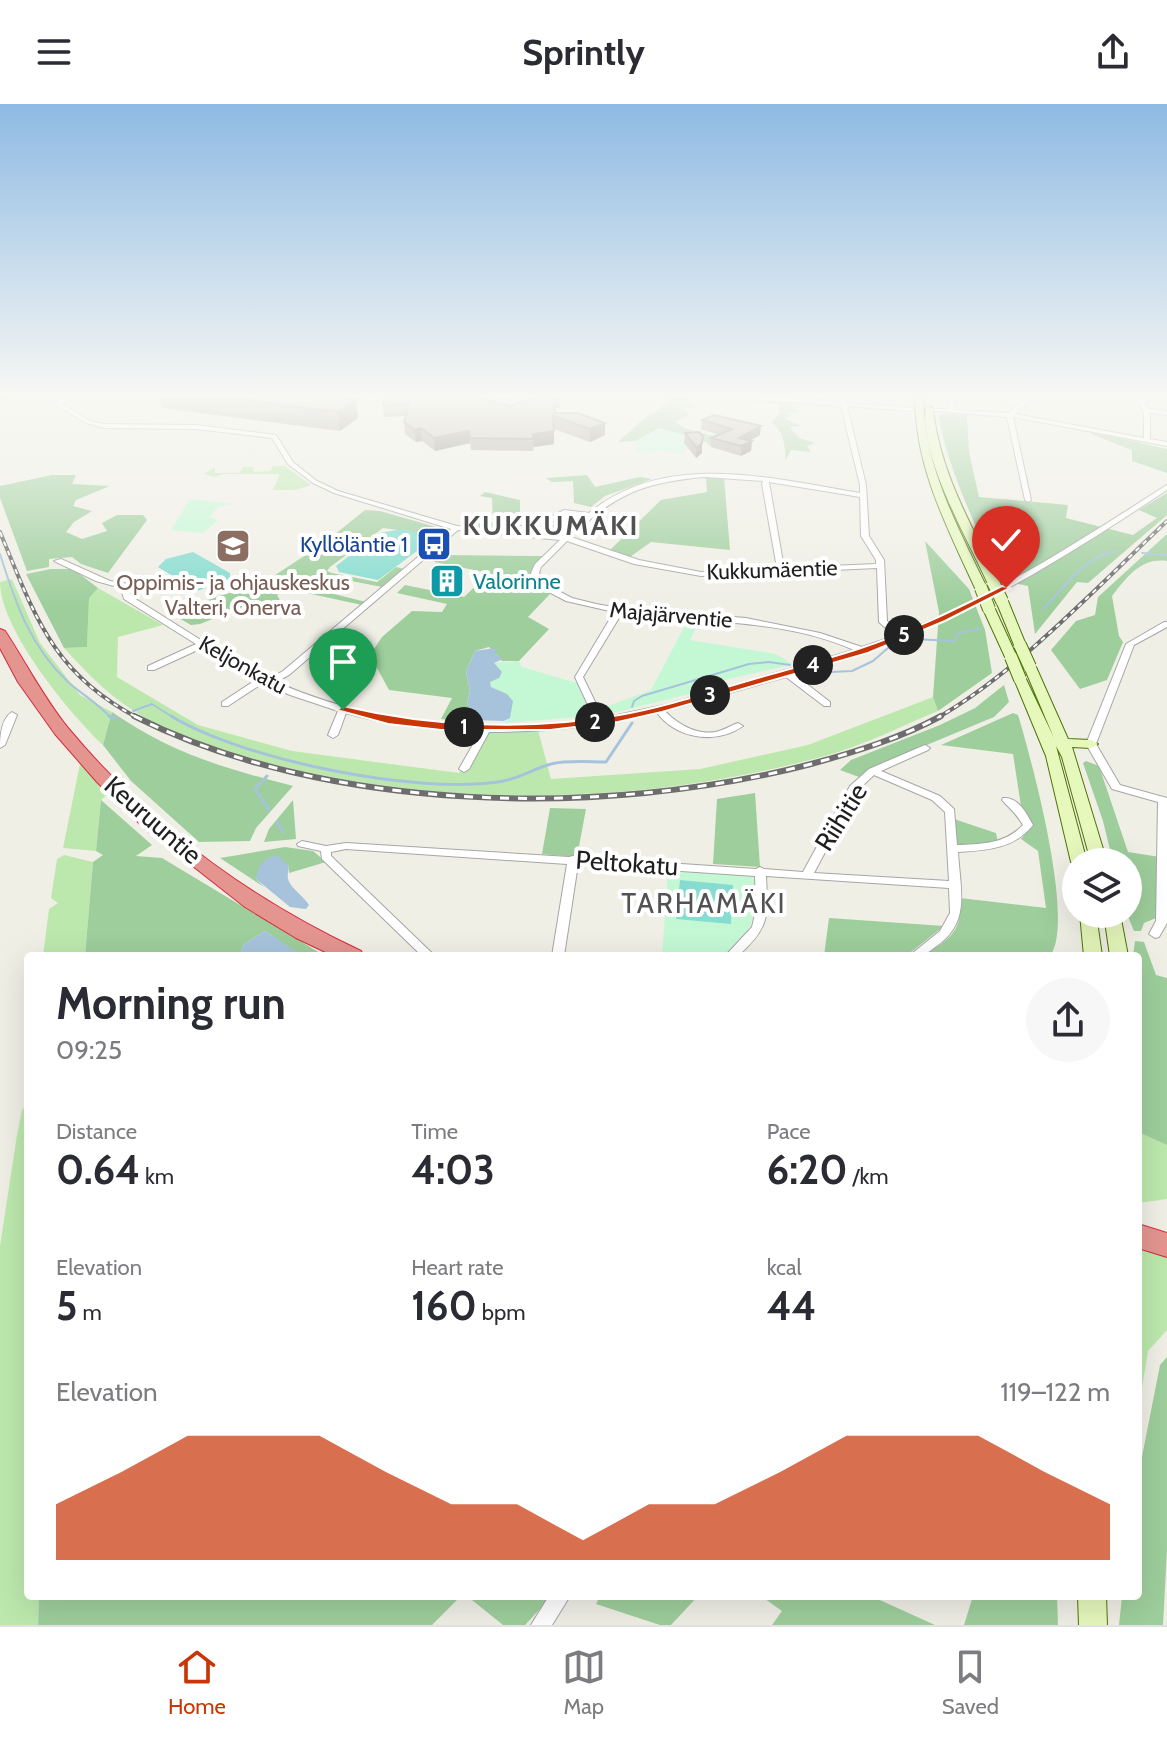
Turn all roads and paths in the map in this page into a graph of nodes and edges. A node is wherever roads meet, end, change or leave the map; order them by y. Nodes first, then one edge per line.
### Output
1 (291, 464) edge
2 (857, 464) edge
3 (928, 464) edge
4 (943, 464) edge
5 (1020, 464) edge
6 (767, 480) junction
7 (1167, 487) edge
8 (864, 496) junction
9 (1028, 500) dead end
10 (588, 515) dead end
11 (519, 523) dead end
12 (456, 528) junction
13 (567, 538) junction
14 (58, 561) dead end
15 (881, 566) junction
16 (781, 571) junction
17 (619, 611) junction
18 (1167, 624) edge
19 (0, 634) edge
20 (900, 637) junction
21 (204, 644) junction
22 (864, 651) junction
23 (151, 668) dead end
24 (787, 673) junction
25 (266, 681) junction
26 (225, 704) dead end
27 (827, 704) dead end
28 (343, 710) junction
29 (659, 710) junction
30 (12, 715) dead end
31 (600, 721) junction
32 (738, 726) dead end
33 (487, 728) junction
34 (333, 735) dead end
35 (1056, 743) junction
36 (1091, 744) junction
37 (0, 745) edge
38 (925, 748) dead end
39 (464, 769) dead end
40 (873, 771) junction
41 (1007, 800) dead end
42 (302, 844) dead end
43 (1076, 848) edge
44 (1094, 848) edge
45 (326, 849) junction
46 (952, 849) junction
47 (573, 859) junction
48 (760, 871) junction
49 (808, 873) junction
50 (953, 885) junction
51 (1090, 928) edge
52 (1114, 928) edge
53 (1155, 934) dead end
54 (345, 952) edge
55 (425, 952) edge
56 (559, 952) edge
57 (736, 952) edge
58 (920, 952) edge
59 (1093, 952) edge
60 (1118, 952) edge
61 (1142, 1237) edge
62 (1167, 1245) edge
63 (557, 1600) edge
64 (1092, 1600) edge
65 (541, 1625) edge
66 (1093, 1625) edge

1 - 12 street, Kukkumäentie
2 - 8 street
3 - 35 main road, bridge
4 - 35 main road, bridge
5 - 9 street
6 - 8 street
6 - 13 street
6 - 16 street
7 - 20 street, Keljonkatu
8 - 15 street
10 - 11 street
12 - 13 street, Kukkumäentie
12 - 25 street
13 - 16 street, Kukkumäentie
13 - 17 street, Majajärventie
14 - 21 street, Keljonkatu
15 - 16 street, Kukkumäentie
15 - 20 street
17 - 22 street, Majajärventie
17 - 31 street
18 - 36 street
19 - 54 highway, Keuruuntie
20 - 22 street, Keljonkatu
21 - 23 street
21 - 25 street, Keljonkatu
22 - 24 street, Keljonkatu
24 - 27 street
24 - 29 street, Keljonkatu
25 - 26 street
25 - 28 street, Keljonkatu
28 - 33 street, Keljonkatu
28 - 34 street
29 - 31 street, Keljonkatu
29 - 32 street
30 - 37 street
31 - 33 street, Keljonkatu
33 - 39 street
35 - 36 main road
35 - 43 main road
35 - 44 main road
36 - 53 street
38 - 40 street, Riihitie
40 - 46 street
40 - 49 street, Riihitie
41 - 46 street
42 - 45 street, Peltokatu
45 - 47 street, Peltokatu
45 - 55 street
46 - 50 street
47 - 48 street, Peltokatu
47 - 56 street
48 - 49 street, Peltokatu
48 - 57 street
49 - 50 street, Peltokatu
50 - 58 street
51 - 59 main road
52 - 60 main road
61 - 62 highway
63 - 65 street
64 - 66 main road

